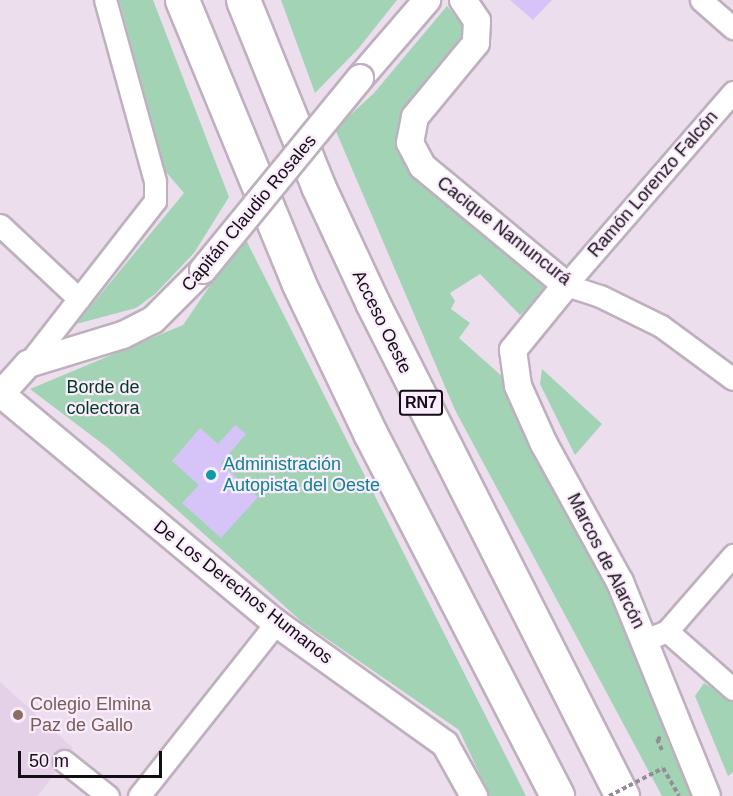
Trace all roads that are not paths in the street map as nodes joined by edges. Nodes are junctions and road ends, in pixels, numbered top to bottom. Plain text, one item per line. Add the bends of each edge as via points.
1 (105, 0) edge
2 (182, 0) edge
3 (243, 0) edge
4 (427, 0) edge
5 (463, 0) edge
6 (701, 0) edge
7 (733, 28) edge
8 (733, 92) edge
9 (0, 225) edge
10 (566, 285) junction
11 (79, 299) junction
12 (28, 364) junction
13 (512, 364) joint
14 (733, 379) edge
15 (0, 395) edge
16 (733, 555) edge
17 (276, 623) junction
18 (656, 636) junction
19 (733, 689) edge
20 (64, 761) dead end
21 (108, 796) edge
22 (139, 796) edge
23 (474, 796) edge
24 (557, 796) edge
25 (622, 796) edge
26 (707, 796) edge

1 - 11 street via 155,181 155,201
2 - 24 highway via 298,282 370,433
3 - 25 highway, Acceso Oeste / RN7 via 318,186 372,302
4 - 12 street, Capitán Claudio Rosales, bridge via 168,308 136,329
5 - 10 street, Cacique Namuncurá via 477,21 476,43 415,117 410,144 422,166
6 - 7 street
8 - 10 street, Ramón Lorenzo Falcón
9 - 11 street
10 - 13 street, Ramón Lorenzo Falcón via 513,350
10 - 14 street, Cacique Namuncurá via 600,296 661,326
11 - 12 street
12 - 15 street
13 - 18 street, Marcos de Alarcón via 529,414 620,582
15 - 17 street, De Los Derechos Humanos
16 - 18 street
17 - 22 street
17 - 23 street, De Los Derechos Humanos via 445,744
18 - 19 street
18 - 26 street, Marcos de Alarcón
20 - 21 street

